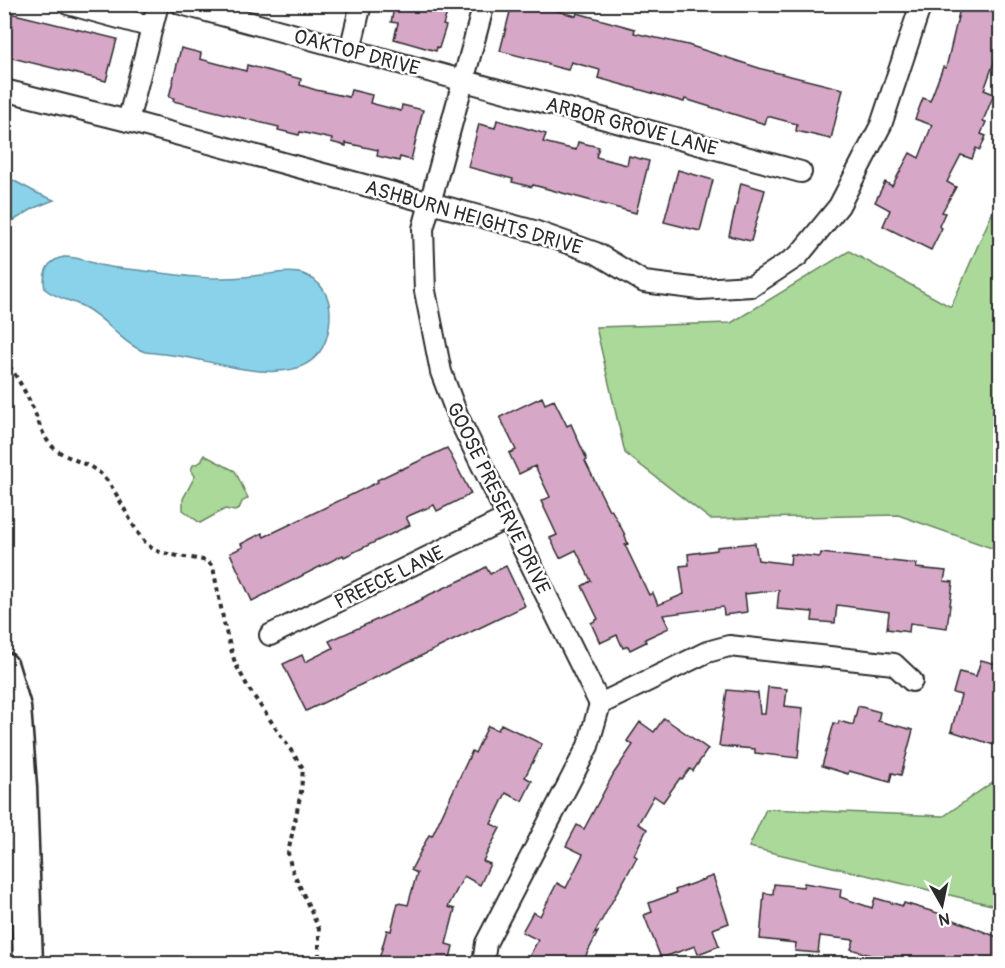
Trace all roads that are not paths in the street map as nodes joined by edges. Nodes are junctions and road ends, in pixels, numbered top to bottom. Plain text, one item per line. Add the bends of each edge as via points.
1 (68, 4) edge
2 (158, 4) edge
3 (181, 4) edge
4 (361, 4) edge
5 (484, 4) edge
6 (921, 4) edge
7 (152, 27) junction
8 (350, 50) junction
9 (463, 80) junction
10 (4, 90) edge
11 (128, 121) junction
12 (801, 172) dead end
13 (430, 202) junction
14 (507, 518) junction
15 (270, 635) dead end
16 (4, 667) edge
17 (912, 681) dead end
18 (600, 704) junction
19 (28, 963) edge
20 (483, 963) edge

1 - 7 street
2 - 7 street
3 - 8 street, OAKTOP DRIVE
4 - 8 street
5 - 9 street, GOOSE PRESERVE DRIVE
6 - 13 street, ASHBURN HEIGHTS DRIVE via 881,125 839,206 798,256 752,286 700,289 644,282 596,253
7 - 11 street
8 - 9 street, OAKTOP DRIVE
9 - 12 street, ARBOR GROVE LANE
9 - 13 street, GOOSE PRESERVE DRIVE
10 - 11 street, ASHBURN HEIGHTS DRIVE
11 - 13 street, ASHBURN HEIGHTS DRIVE
13 - 14 street, GOOSE PRESERVE DRIVE via 423,229 425,291 441,372 458,417
14 - 15 street, PREECE LANE
14 - 18 street, GOOSE PRESERVE DRIVE
16 - 19 highway via 16,707
17 - 18 street via 894,664 729,646 707,652
18 - 20 street via 588,746 486,944

